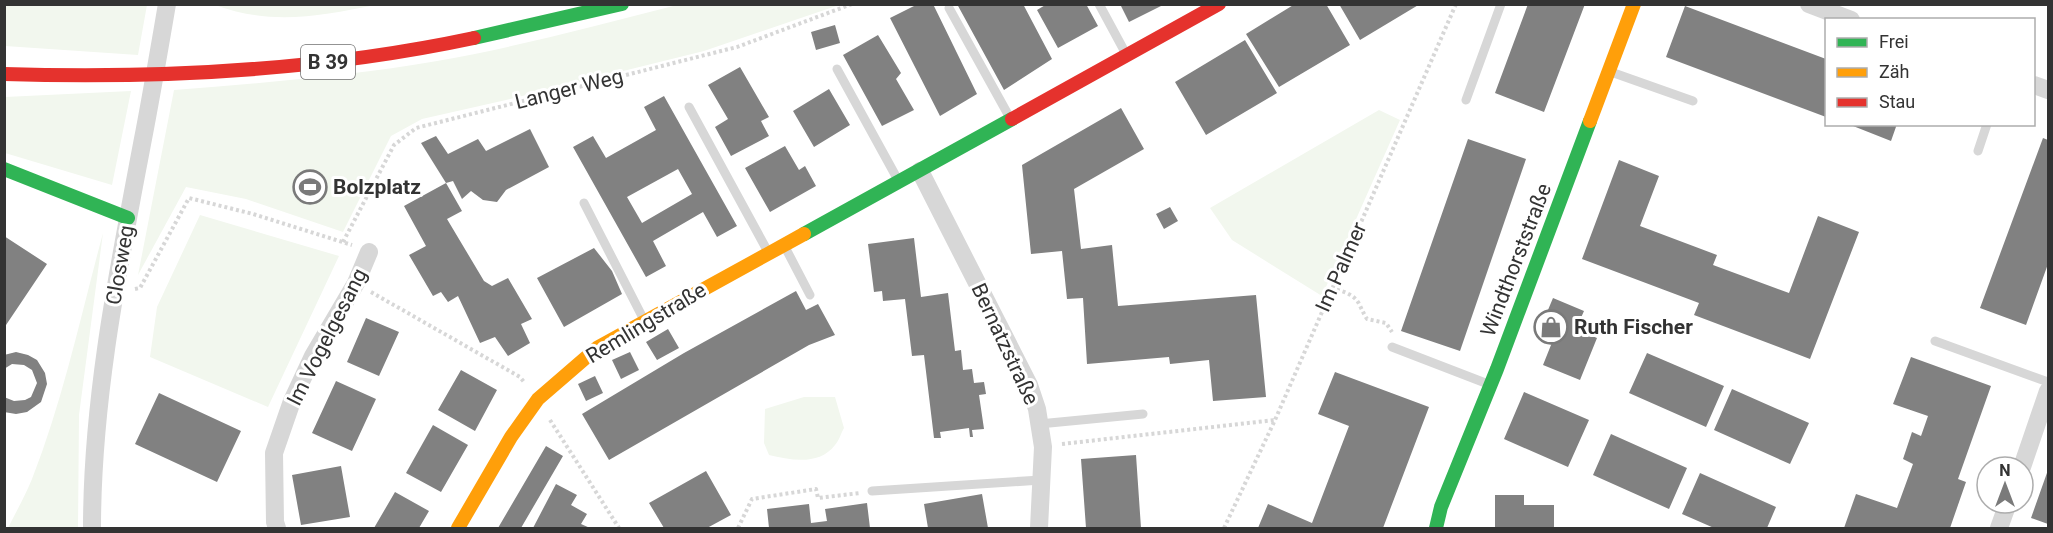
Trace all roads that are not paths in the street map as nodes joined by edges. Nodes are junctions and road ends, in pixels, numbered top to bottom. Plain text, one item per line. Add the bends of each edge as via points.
1 (167, 4) edge
2 (622, 4) edge
3 (1098, 4) edge
4 (1220, 4) edge
5 (1501, 4) edge
6 (1634, 4) edge
7 (1809, 4) edge
8 (949, 8) dead end
9 (1846, 18) edge
10 (1127, 56) junction
11 (837, 69) dead end
12 (1609, 72) junction
13 (4, 74) edge
14 (1466, 100) dead end
15 (1693, 101) dead end
16 (689, 107) dead end
17 (1011, 120) junction
18 (1986, 126) edge
19 (1978, 152) dead end
20 (4, 169) edge
21 (921, 171) junction
22 (899, 182) junction
23 (584, 203) dead end
24 (128, 218) junction
25 (783, 244) junction
26 (369, 252) road end
27 (769, 252) junction
28 (810, 295) dead end
29 (644, 321) junction
30 (1935, 341) dead end
31 (1392, 347) dead end
32 (2049, 382) edge
33 (1490, 384) junction
34 (2049, 391) edge
35 (1143, 414) dead end
36 (1040, 424) junction
37 (2042, 432) edge
38 (2029, 455) edge
39 (1041, 480) junction
40 (872, 491) road end
41 (92, 528) edge
42 (277, 528) edge
43 (458, 528) edge
44 (1039, 528) edge
45 (1436, 528) edge

1 - 24 street, Closweg
2 - 13 street, B 39 via 455,43 308,65 128,75
3 - 10 lane
4 - 10 street, Remlingstraße
5 - 14 lane
6 - 12 street, Windthorststraße
7 - 9 street
8 - 17 lane
10 - 17 street, Remlingstraße
11 - 22 lane
12 - 15 lane
12 - 33 street, Windthorststraße
16 - 27 lane
17 - 21 street, Remlingstraße
18 - 19 lane
20 - 24 street
21 - 22 street, Remlingstraße
21 - 36 street, Bernatzstraße via 1029,385
22 - 25 street, Remlingstraße
23 - 29 lane
24 - 41 street, Closweg via 96,433
25 - 27 street, Remlingstraße
25 - 28 lane
26 - 42 street, Im Vogelgesang via 356,283 313,356 274,453
27 - 29 street, Remlingstraße
29 - 43 street, Remlingstraße via 597,348 538,399
30 - 32 lane
31 - 33 lane
33 - 45 street, Windthorststraße
34 - 37 street
35 - 36 lane
36 - 39 street, Bernatzstraße
37 - 38 street
39 - 40 lane
39 - 44 street, Bernatzstraße

